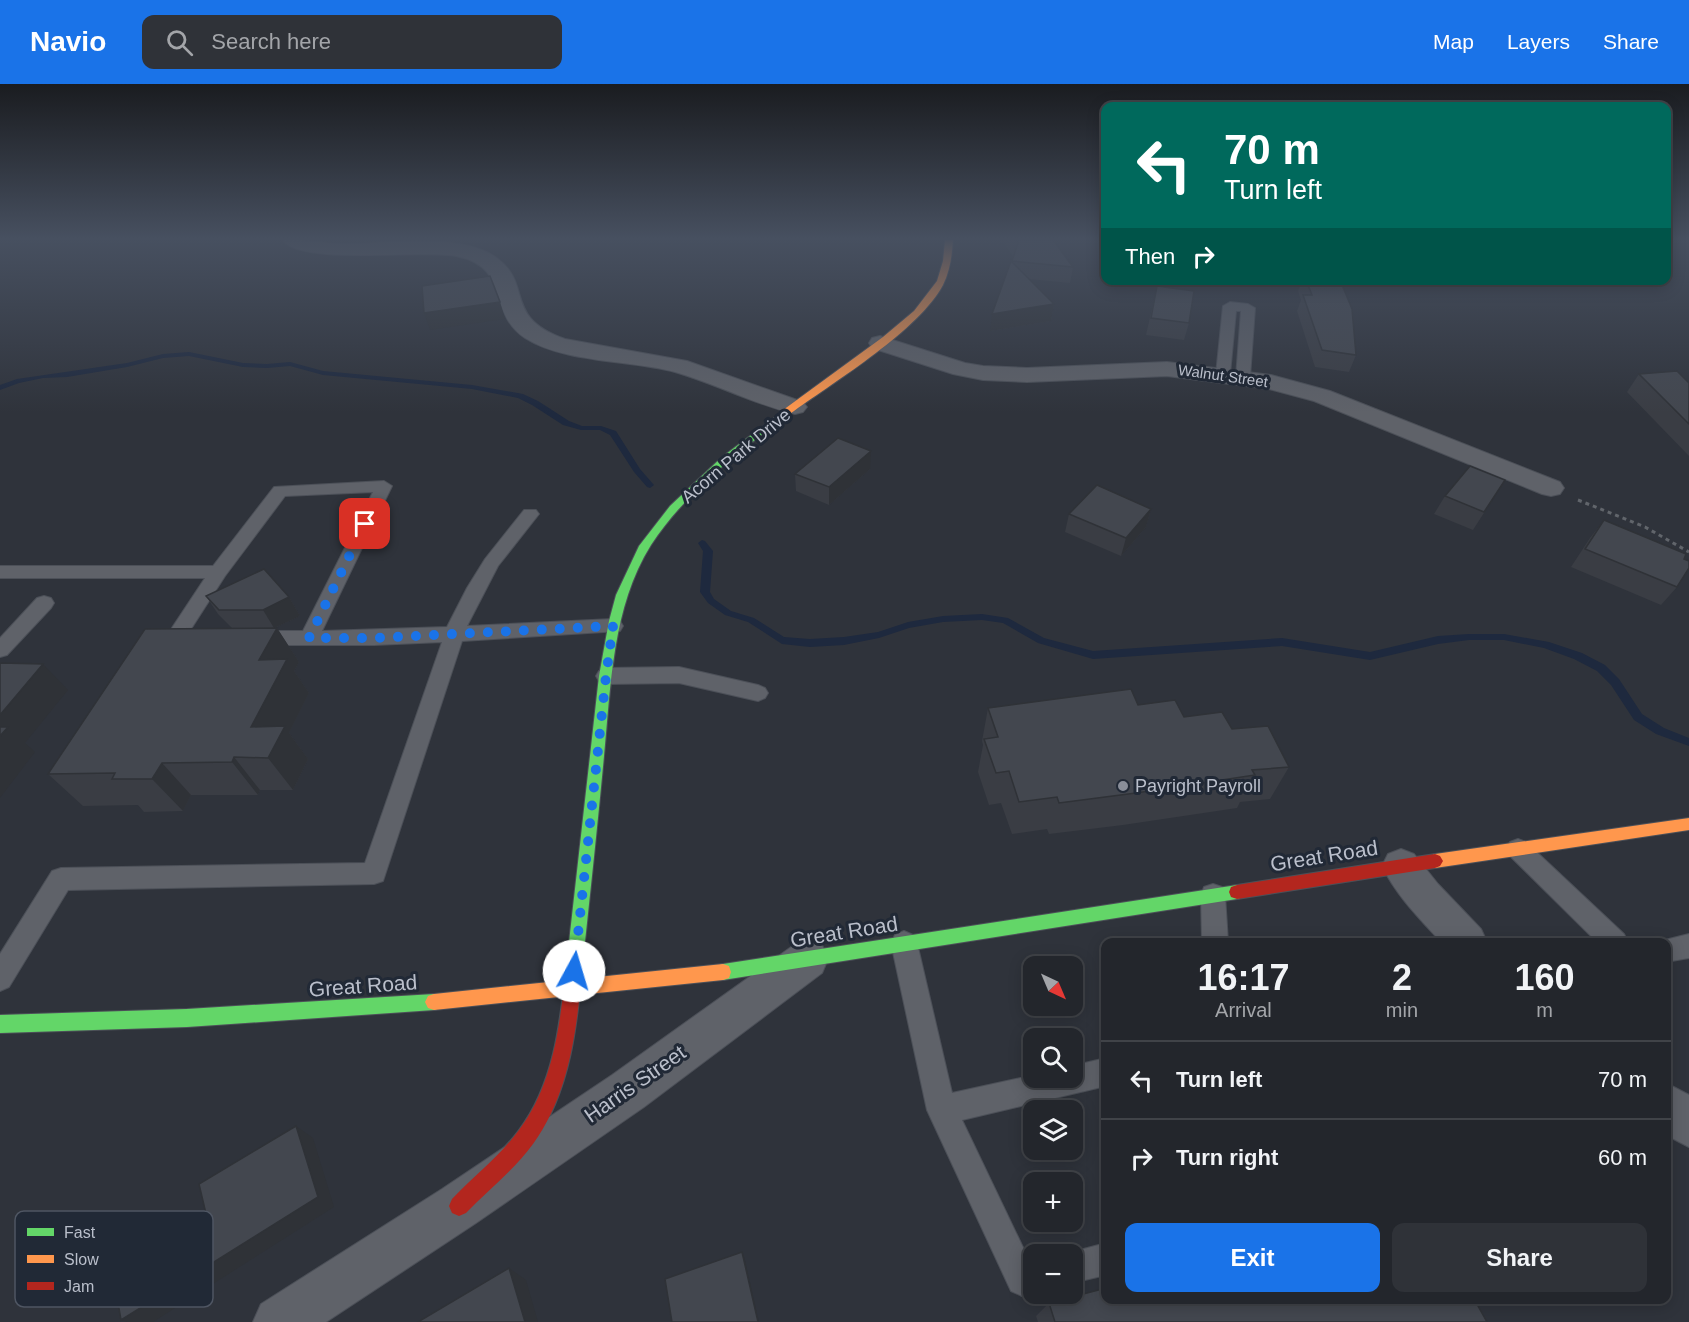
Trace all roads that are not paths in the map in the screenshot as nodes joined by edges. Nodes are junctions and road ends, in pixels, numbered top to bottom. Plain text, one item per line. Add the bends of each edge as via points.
1 (510, 298) edge
2 (929, 298) edge
3 (880, 343) junction
4 (795, 407) junction
5 (1551, 488) road end
6 (530, 514) dead end
7 (0, 572) edge
8 (218, 572) junction
9 (44, 603) dead end
10 (613, 626) junction
11 (454, 634) junction
12 (176, 637) junction
13 (198, 637) edge
14 (231, 637) edge
15 (309, 638) junction
16 (0, 650) edge
17 (157, 665) edge
18 (606, 676) junction
19 (758, 693) dead end
20 (1689, 824) edge
21 (1518, 849) junction
22 (1401, 866) junction
23 (1213, 895) junction
24 (1215, 938) edge
25 (1463, 938) edge
26 (1611, 938) edge
27 (904, 943) junction
28 (1689, 946) edge
29 (1671, 949) edge
30 (808, 958) junction
31 (0, 978) edge
32 (572, 990) junction
33 (0, 1024) edge
34 (1101, 1073) edge
35 (942, 1110) junction
36 (1671, 1110) edge
37 (1689, 1124) edge
38 (459, 1206) junction
39 (1101, 1260) edge
40 (1083, 1265) edge
41 (1023, 1280) edge
42 (279, 1322) edge

1 - 4 street, Acorn Park Drive via 520,322 543,339 679,366
2 - 3 street, Acorn Park Drive
3 - 4 street, Acorn Park Drive
3 - 5 street, Walnut Street via 983,373 1167,369 1233,376 1322,396
4 - 10 street, Acorn Park Drive via 701,481 655,531 625,585
6 - 11 lane via 491,562
7 - 8 lane
8 - 12 lane
8 - 15 lane via 280,491 384,486
9 - 16 lane
10 - 11 lane
10 - 18 street, Acorn Park Drive
11 - 15 lane
11 - 31 lane via 374,873 61,879
12 - 13 lane
12 - 17 lane
14 - 15 lane
18 - 19 lane via 680,675
18 - 32 street, Acorn Park Drive
20 - 21 street, Great Road
21 - 22 street, Great Road
21 - 26 lane
22 - 23 street, Great Road
22 - 25 street
23 - 24 lane
23 - 27 street, Great Road
27 - 30 street, Great Road
27 - 35 lane
28 - 29 lane
30 - 32 street, Great Road
30 - 38 street, Harris Street via 628,1091
32 - 33 street, Great Road via 300,1012
32 - 38 street, Harris Street via 557,1075 546,1104 526,1137
34 - 35 lane
35 - 41 lane
36 - 37 street
38 - 42 street, Harris Street
39 - 40 lane

